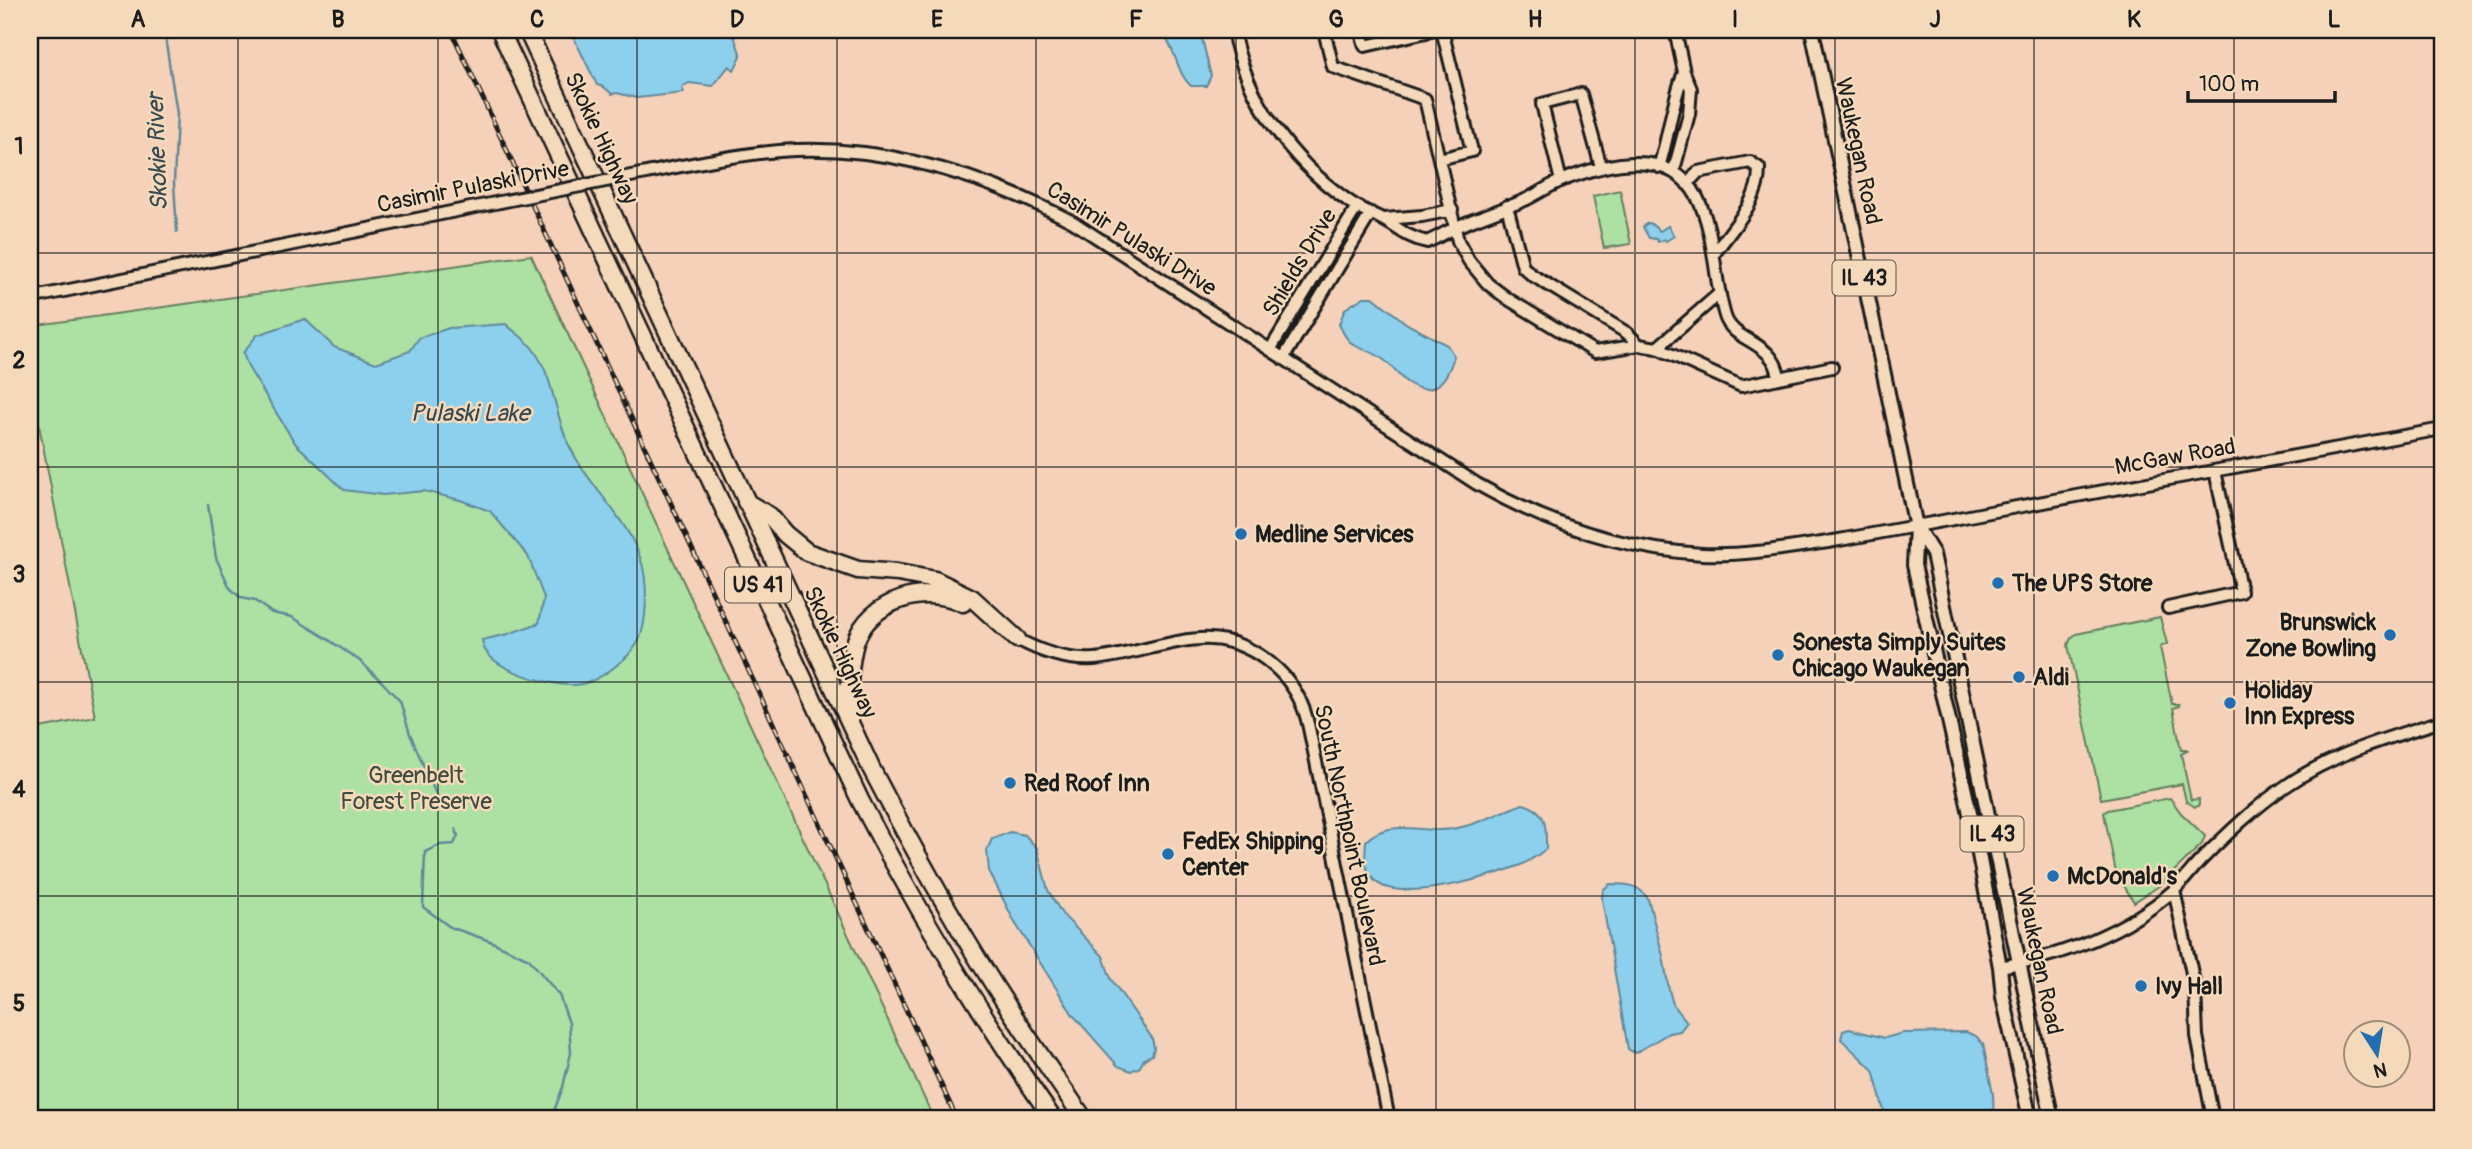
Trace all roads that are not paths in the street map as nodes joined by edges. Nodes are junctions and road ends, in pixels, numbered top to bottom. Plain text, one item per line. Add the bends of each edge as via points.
1 (500, 30) edge
2 (527, 30) edge
3 (1233, 30) edge
4 (1324, 30) edge
5 (1360, 30) edge
6 (1436, 30) edge
7 (1442, 30) edge
8 (1675, 30) edge
9 (1812, 30) edge
10 (1684, 72) junction
11 (1675, 102) junction
12 (1690, 104) junction
13 (1439, 159) junction
14 (1601, 167) junction
15 (1659, 167) junction
16 (1674, 170) junction
17 (1561, 181) junction
18 (1687, 184) junction
19 (1507, 206) junction
20 (1357, 207) junction
21 (1452, 210) junction
22 (1371, 213) junction
23 (1384, 219) junction
24 (1456, 227) junction
25 (1714, 254) junction
26 (1720, 293) junction
27 (30, 298) edge
28 (1639, 345) junction
29 (1657, 348) junction
30 (1270, 350) junction
31 (1283, 359) junction
32 (1832, 368) dead end
33 (1779, 377) junction
34 (2442, 429) edge
35 (2215, 471) junction
36 (746, 502) junction
37 (1916, 527) junction
38 (2168, 608) dead end
39 (1017, 639) junction
40 (848, 720) junction
41 (2442, 721) edge
42 (2174, 890) junction
43 (2019, 964) junction
44 (2000, 967) junction
45 (1053, 1119) edge
46 (1084, 1119) edge
47 (1390, 1119) edge
48 (2030, 1119) edge
49 (2052, 1119) edge
50 (2213, 1119) edge

1 - 45 highway, Skokie Highway / US 41 via 860,800 957,973
2 - 36 highway, Skokie Highway / US 41
3 - 20 street, Shields Drive via 1248,81 1281,137
4 - 13 street via 1333,67 1424,99
5 - 6 street via 1365,46
7 - 13 street via 1472,151
8 - 10 street
9 - 37 main road, Waukegan Road / IL 43
10 - 11 street
10 - 12 street via 1691,89
11 - 12 street
11 - 15 street
12 - 16 street
13 - 21 street
14 - 15 street via 1640,162
14 - 17 street
14 - 17 street via 1581,94 1542,104
15 - 16 street
16 - 18 street
17 - 19 street
18 - 25 street via 1705,217
18 - 25 street via 1698,172 1750,162 1759,168 1755,196
19 - 24 street
19 - 28 street via 1524,267
20 - 22 street
20 - 30 street, Shields Drive
21 - 23 street
21 - 24 street
22 - 23 street
22 - 31 street, Shields Drive
23 - 24 street via 1410,237 1427,242
24 - 28 street via 1469,261 1508,299 1595,352
25 - 26 street
26 - 29 street
26 - 33 street via 1725,320 1774,358
27 - 30 street, Casimir Pulaski Drive, bridge via 734,156 822,151 891,157 1007,189 1073,222
28 - 29 street
29 - 33 street via 1741,386
30 - 31 street, Casimir Pulaski Drive
31 - 37 street, Casimir Pulaski Drive via 1495,495 1605,539 1703,554 1756,552
32 - 33 street
34 - 35 street, McGaw Road
35 - 37 street, McGaw Road
35 - 38 street via 2241,592
36 - 39 highway via 770,516 807,552 858,570 935,580 972,597
36 - 40 highway, Skokie Highway / US 41
37 - 43 main road, Waukegan Road / IL 43 via 1933,554
37 - 44 main road, Waukegan Road / IL 43 via 1914,565
39 - 40 highway via 960,601 942,596 918,595 882,607 856,641
39 - 47 street, South Northpoint Boulevard via 1040,652 1094,659 1210,639 1230,642 1258,653 1290,684 1303,706 1313,747
40 - 46 highway, Skokie Highway / US 41 via 956,922
41 - 42 street via 2315,767 2256,807
42 - 43 street via 2095,939
42 - 50 street via 2195,987 2197,1036
43 - 44 street
43 - 49 main road, Waukegan Road / IL 43
44 - 48 main road, Waukegan Road / IL 43

